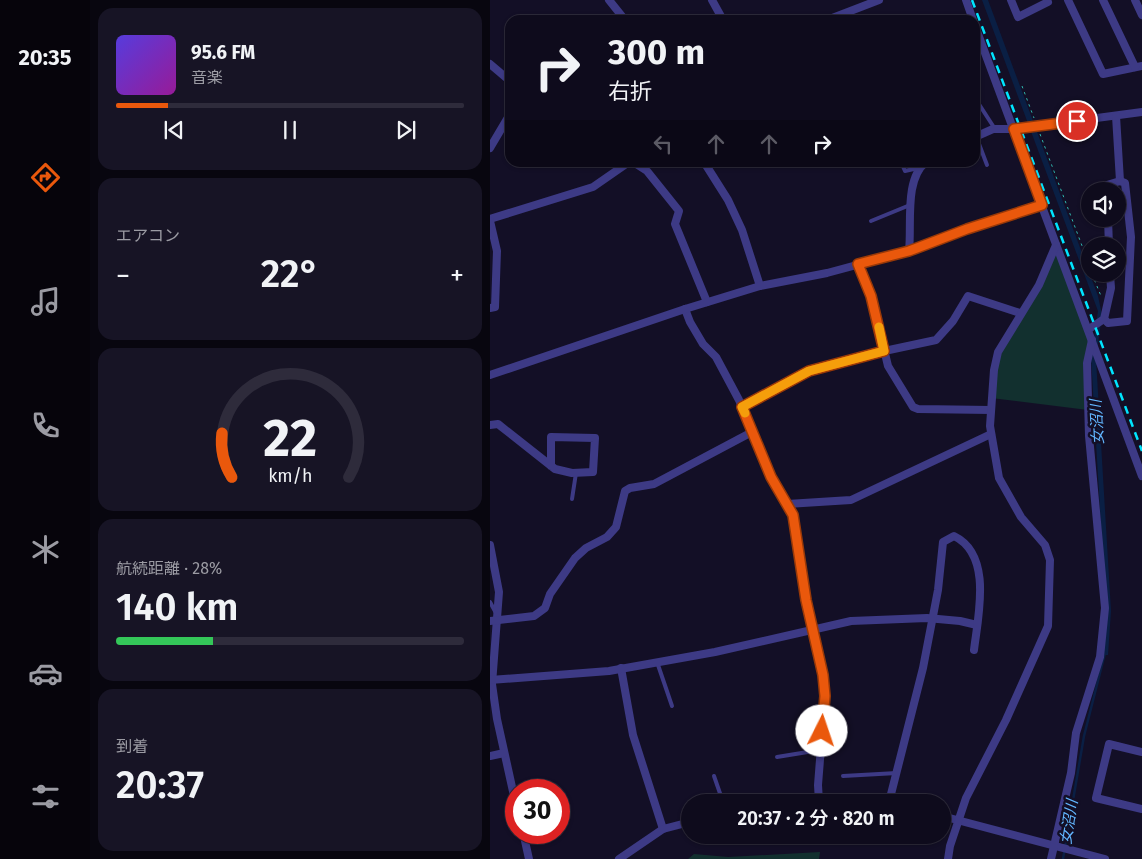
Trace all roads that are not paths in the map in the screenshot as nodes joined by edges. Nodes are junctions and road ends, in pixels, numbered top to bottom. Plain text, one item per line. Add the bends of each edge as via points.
1 (609, 0) edge
2 (712, 0) edge
3 (879, 0) edge
4 (966, 0) edge
5 (1011, 0) edge
6 (1047, 0) edge
7 (1068, 0) edge
8 (1103, 0) edge
9 (1135, 0) edge
10 (620, 15) edge
11 (720, 15) edge
12 (840, 15) edge
13 (971, 15) edge
14 (1142, 15) edge
15 (980, 39) edge
16 (490, 64) edge
17 (1138, 66) edge
18 (505, 77) edge
19 (980, 105) edge
20 (1142, 112) edge
21 (1116, 116) junction
22 (505, 122) edge
23 (996, 129) junction
24 (1014, 129) junction
25 (980, 135) edge
26 (980, 147) edge
27 (490, 148) edge
28 (987, 165) dead end
29 (623, 167) edge
30 (640, 167) edge
31 (707, 167) edge
32 (903, 167) edge
33 (918, 168) joint
34 (1120, 181) junction
35 (1117, 182) edge
36 (912, 205) junction
37 (1042, 205) junction
38 (490, 220) edge
39 (870, 221) dead end
40 (1056, 245) junction
41 (909, 251) junction
42 (858, 264) junction
43 (1111, 282) edge
44 (760, 286) junction
45 (707, 302) junction
46 (490, 308) edge
47 (685, 308) junction
48 (1020, 313) junction
49 (1104, 319) junction
50 (1088, 330) junction
51 (1092, 340) junction
52 (884, 351) junction
53 (490, 376) edge
54 (742, 407) junction
55 (991, 410) junction
56 (490, 425) edge
57 (752, 432) junction
58 (991, 434) junction
59 (552, 466) junction
60 (576, 473) junction
61 (1142, 476) edge
62 (572, 499) dead end
63 (787, 504) junction
64 (490, 545) edge
65 (490, 602) edge
66 (495, 619) edge
67 (931, 619) junction
68 (977, 625) junction
69 (812, 630) junction
70 (974, 650) dead end
71 (657, 662) junction
72 (621, 668) junction
73 (491, 680) edge
74 (672, 706) dead end
75 (820, 750) junction
76 (1142, 752) edge
77 (504, 753) junction
78 (490, 756) edge
79 (777, 757) dead end
80 (897, 774) junction
81 (714, 776) dead end
82 (843, 776) dead end
83 (510, 779) edge
84 (720, 794) edge
85 (819, 794) edge
86 (891, 794) edge
87 (1142, 809) edge
88 (951, 818) edge
89 (959, 820) junction
90 (681, 824) edge
91 (663, 829) junction
92 (526, 844) edge
93 (1057, 847) junction
94 (529, 859) edge
95 (619, 859) edge
96 (948, 859) edge
97 (1052, 859) edge
98 (1105, 859) edge

1 - 10 street
2 - 11 street
3 - 12 street
4 - 13 street
5 - 6 street via 1018,17
7 - 17 street via 1103,74
8 - 17 street
9 - 14 street
15 - 24 street
16 - 18 street
19 - 23 lane
20 - 21 street
21 - 24 street
21 - 34 street
22 - 27 street
23 - 24 street
23 - 25 street
24 - 37 street
26 - 28 lane
29 - 38 street via 593,187
30 - 45 street via 647,171 679,211 675,224
31 - 44 street via 742,230
32 - 33 lane via 905,171
33 - 36 street
34 - 35 street
34 - 49 street via 1126,183 1131,237 1127,321 1108,323
36 - 39 lane
36 - 41 street
37 - 40 street
37 - 41 street
38 - 46 street via 497,252 495,307
40 - 48 street via 1039,285
40 - 50 street
41 - 42 street
42 - 44 street
42 - 52 street via 871,296
43 - 49 street
44 - 45 street
45 - 47 street
47 - 53 street
47 - 54 street via 690,322 703,344 716,357
48 - 52 street via 968,296 953,321 936,340
48 - 55 street via 998,352
49 - 50 street
50 - 51 street
51 - 61 street
51 - 93 street via 1087,363 1089,436 1105,608 1100,657 1076,733
52 - 54 street via 809,371
52 - 55 street via 888,366 913,407
54 - 57 street
55 - 58 street
56 - 59 street via 498,424
57 - 63 street via 771,477
57 - 66 street via 654,484 625,491 616,527 607,537 575,558 550,594 545,608 534,616
58 - 63 street via 851,500
58 - 89 street via 999,478 1021,517 1045,545 1050,560 1048,626 966,798
59 - 60 street
59 - 60 street via 551,437 595,438 593,472
60 - 62 lane
63 - 69 street via 798,534
64 - 66 street via 499,592
65 - 66 lane
66 - 73 street
67 - 68 street
67 - 68 street via 943,542 954,536 975,559 978,567 981,580
67 - 69 street via 850,621
67 - 80 street via 923,668
68 - 70 street
69 - 71 street
69 - 75 street via 825,696
71 - 72 street
71 - 74 lane
72 - 73 street
72 - 91 street via 633,736
73 - 77 street
75 - 79 lane
75 - 85 street
76 - 87 street via 1109,744 1096,798
77 - 78 street
77 - 83 street
80 - 82 lane
80 - 86 street
81 - 84 lane
88 - 89 street
89 - 93 street
89 - 96 street
90 - 91 street
91 - 95 street
92 - 94 street
93 - 97 street
93 - 98 street

